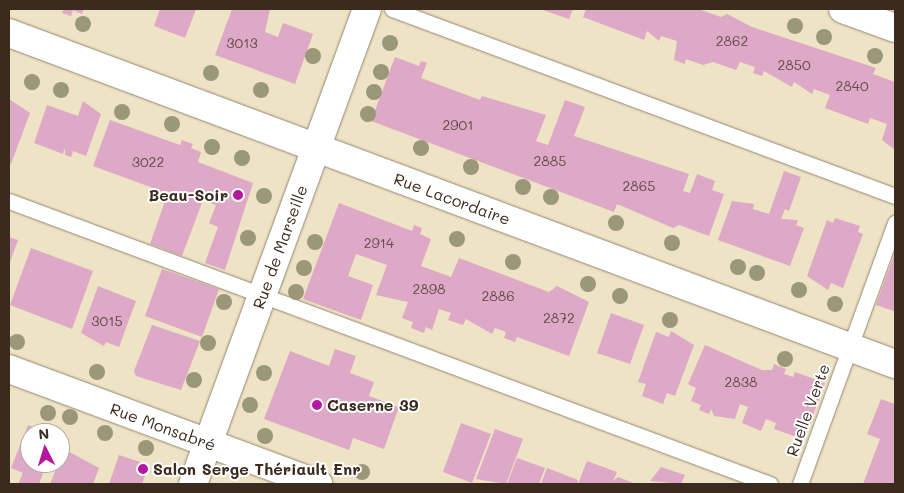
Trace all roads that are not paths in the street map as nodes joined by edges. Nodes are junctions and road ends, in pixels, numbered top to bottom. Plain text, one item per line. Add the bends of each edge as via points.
1 (368, 9) edge
2 (392, 9) edge
3 (843, 9) edge
4 (895, 28) edge
5 (9, 33) edge
6 (316, 149) junction
7 (895, 196) edge
8 (9, 201) edge
9 (895, 223) edge
10 (262, 296) junction
11 (849, 347) junction
12 (895, 364) edge
13 (9, 369) edge
14 (208, 444) junction
15 (193, 484) edge
16 (318, 484) edge
17 (770, 484) edge
18 (800, 484) edge

1 - 6 street, Rue de Marseille
2 - 7 lane
3 - 4 street
5 - 6 street, Rue Lacordaire
6 - 10 street, Rue de Marseille
6 - 11 street, Rue Lacordaire
8 - 10 lane
9 - 11 lane, Ruelle Verte
10 - 14 street, Rue de Marseille
10 - 17 lane
11 - 12 street, Rue Lacordaire
11 - 18 lane, Ruelle Verte
13 - 14 street, Rue Monsabré
14 - 15 street, Rue de Marseille
14 - 16 street, Rue Monsabré

